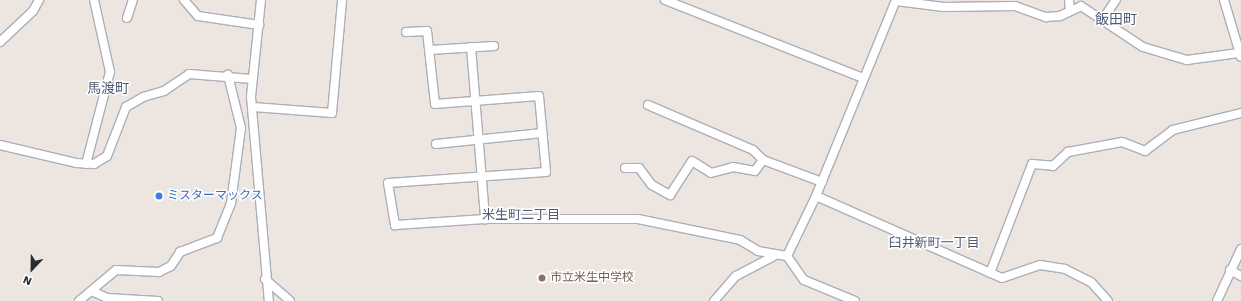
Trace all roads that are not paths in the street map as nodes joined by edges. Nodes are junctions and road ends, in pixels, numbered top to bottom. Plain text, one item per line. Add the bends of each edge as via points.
1 (38, 0) edge
2 (94, 0) edge
3 (133, 0) edge
4 (184, 0) edge
5 (261, 0) edge
6 (342, 0) edge
7 (665, 0) edge
8 (896, 0) edge
9 (1069, 0) edge
10 (1116, 0) edge
11 (1224, 0) edge
12 (1015, 3) edge
13 (1070, 12) junction
14 (127, 18) dead end
15 (1103, 19) junction
16 (259, 25) junction
17 (406, 32) dead end
18 (0, 42) edge
19 (494, 46) dead end
20 (471, 47) junction
21 (430, 50) junction
22 (1240, 55) edge
23 (228, 75) junction
24 (863, 78) junction
25 (252, 79) junction
26 (476, 101) junction
27 (648, 105) dead end
28 (253, 106) junction
29 (1241, 113) edge
30 (542, 133) junction
31 (479, 140) junction
32 (436, 144) dead end
33 (0, 145) edge
34 (763, 160) junction
35 (86, 164) junction
36 (625, 168) dead end
37 (482, 179) junction
38 (822, 182) junction
39 (816, 196) junction
40 (485, 219) junction
41 (1241, 249) edge
42 (774, 256) junction
43 (787, 256) junction
44 (1230, 270) junction
45 (990, 273) junction
46 (1241, 276) edge
47 (265, 279) junction
48 (94, 292) junction
49 (79, 301) edge
50 (158, 301) edge
51 (269, 301) edge
52 (290, 301) edge
53 (714, 301) edge
54 (856, 301) edge
55 (1108, 301) edge
56 (1216, 301) edge

1 - 18 street
2 - 35 street via 110,72
3 - 14 street
4 - 16 street via 198,16
5 - 16 street
6 - 28 street via 332,113
7 - 24 street
8 - 12 street via 944,7
8 - 24 street
9 - 13 street
10 - 15 street
11 - 22 street
12 - 13 street via 1046,17
13 - 15 street via 1081,6
15 - 22 street via 1143,47 1187,60
16 - 25 street
17 - 21 street via 427,31
19 - 20 street
20 - 21 street
20 - 26 street
21 - 26 street via 435,104
23 - 25 street
23 - 35 street via 189,74 164,91 143,96 126,107 107,156
23 - 48 street via 241,128 231,203 217,238 180,252 171,266 158,272 116,270
24 - 38 street
25 - 28 street
26 - 30 street via 539,96
26 - 31 street
27 - 34 street via 753,150
28 - 47 street
29 - 45 street via 1173,130 1145,151 1122,142 1068,152 1053,166 1032,164
30 - 31 street
30 - 37 street via 546,172
31 - 32 street
31 - 37 street
33 - 35 street
34 - 36 street via 755,171 733,167 711,173 692,160 670,195 652,185 639,168
34 - 38 street
37 - 40 street
37 - 40 street via 388,183 395,225
38 - 39 street
39 - 43 street
39 - 45 street
40 - 42 street via 660,221 740,240
41 - 44 street
42 - 43 street
42 - 53 street via 736,276
43 - 54 street via 804,280
44 - 46 street
44 - 56 street
45 - 55 street via 1002,278 1016,276 1040,265 1065,269 1091,282
47 - 51 street
47 - 52 street
48 - 49 street
48 - 50 street via 107,298

